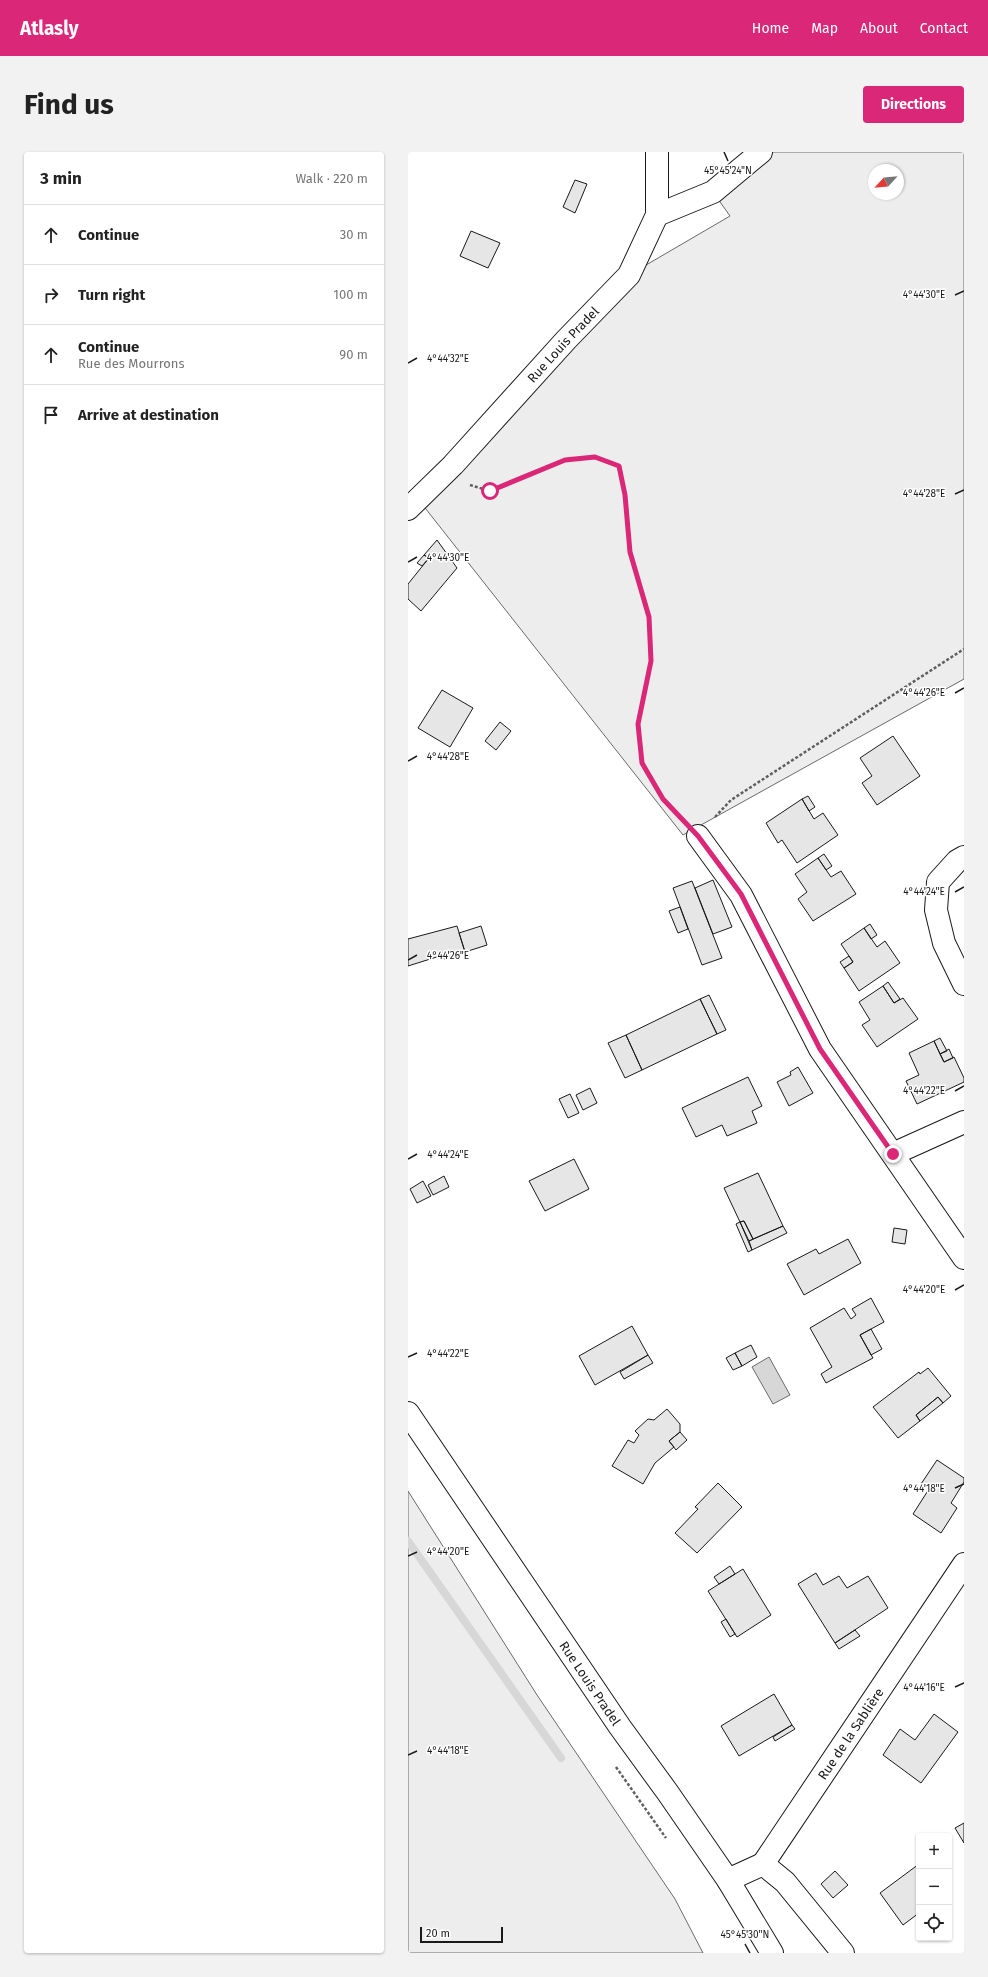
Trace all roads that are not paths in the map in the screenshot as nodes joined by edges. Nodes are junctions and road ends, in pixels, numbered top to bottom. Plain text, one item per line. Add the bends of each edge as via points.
1 (657, 152) edge
2 (761, 152) edge
3 (657, 215) junction
4 (408, 509) edge
5 (698, 836) road end
6 (964, 857) edge
7 (964, 984) edge
8 (964, 1122) edge
9 (893, 1154) junction
10 (964, 1258) edge
11 (408, 1414) edge
12 (964, 1564) edge
13 (763, 1864) junction
14 (728, 1880) junction
15 (772, 1953) edge
16 (843, 1953) edge

1 - 3 street, Rue Louis Pradel
2 - 3 street via 713,192
3 - 4 street, Rue Louis Pradel via 630,275 566,340 453,465
5 - 9 street via 741,894 820,1049
6 - 7 street via 938,882 936,910 944,943
8 - 9 street
9 - 10 street
11 - 14 street, Rue Louis Pradel via 620,1727
12 - 13 street, Rue de la Sablière
13 - 14 street
13 - 16 street via 784,1882
14 - 15 street, Rue Louis Pradel

